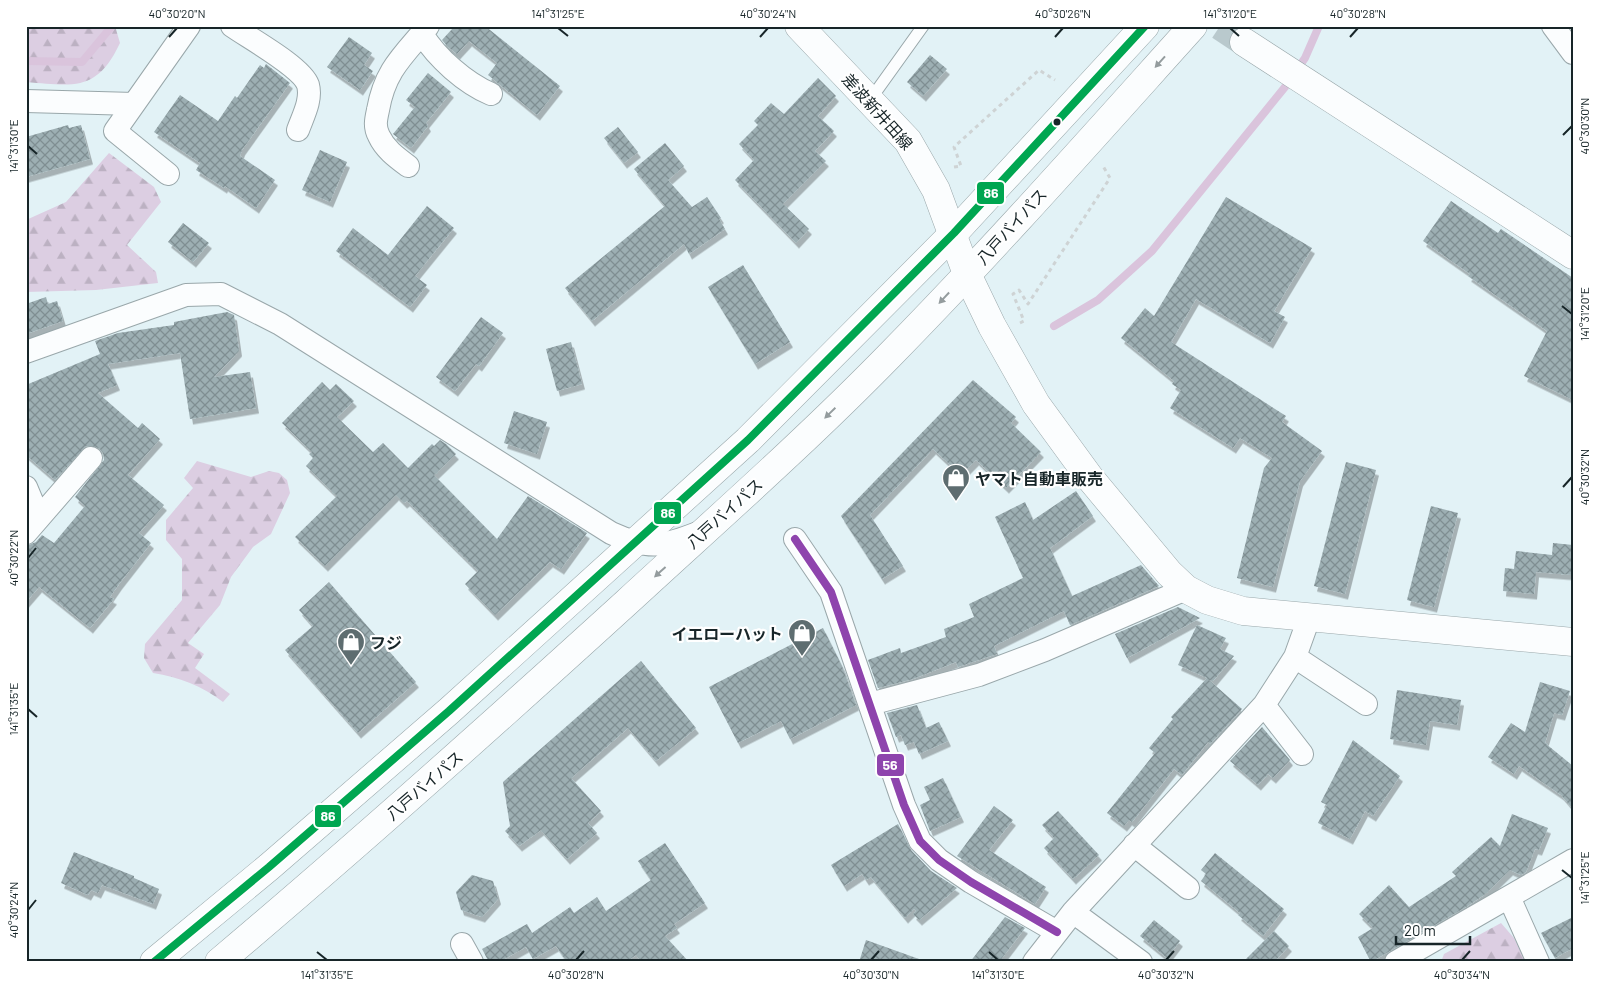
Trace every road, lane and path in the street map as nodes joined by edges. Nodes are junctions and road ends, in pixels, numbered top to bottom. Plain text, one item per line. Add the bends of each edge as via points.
1 (189, 26) edge
2 (232, 26) edge
3 (799, 26) edge
4 (923, 26) edge
5 (1145, 26) edge
6 (1193, 26) edge
7 (1552, 26) edge
8 (425, 30) edge
9 (1244, 42) tunnel mouth
10 (1573, 53) edge
11 (1055, 80) dead end
12 (492, 94) dead end
13 (870, 100) junction
14 (26, 101) edge
15 (134, 104) junction
16 (298, 130) dead end
17 (408, 166) dead end
18 (961, 166) dead end
19 (1103, 166) dead end
20 (168, 174) dead end
21 (954, 234) junction
22 (1573, 255) edge
23 (967, 274) junction
24 (1014, 327) dead end
25 (26, 352) edge
26 (91, 458) dead end
27 (26, 487) edge
28 (33, 525) edge
29 (706, 529) junction
30 (795, 539) dead end
31 (634, 544) junction
32 (1186, 589) junction
33 (1309, 618) junction
34 (1573, 642) edge
35 (1295, 657) junction
36 (870, 704) junction
37 (1366, 704) dead end
38 (1264, 705) junction
39 (1302, 754) dead end
40 (1134, 845) junction
41 (1573, 860) edge
42 (1188, 888) dead end
43 (1509, 897) junction
44 (1073, 912) junction
45 (1057, 932) junction
46 (1398, 961) edge
47 (154, 962) edge
48 (220, 962) edge
49 (1034, 962) edge
50 (1141, 962) edge
51 (1538, 962) edge

1 - 15 street
2 - 16 street via 294,67 308,85 308,105
3 - 13 main road, 差波新井田線
4 - 13 lane
5 - 21 main road
6 -> 23 main road, 八戸バイパス
7 - 10 street
8 - 12 street via 431,48 476,88
8 - 17 street via 391,69 382,89 375,124 388,151
9 - 22 main road
11 - 18 path via 1039,70 993,111 954,147
13 - 21 main road, 差波新井田線 via 908,141 936,190
14 - 15 street
15 - 20 street via 115,131
19 - 24 path via 1110,178 1028,304 1019,290 1013,294 1024,320
21 - 23 main road, 差波新井田線
21 - 31 main road via 748,440
23 -> 29 main road, 八戸バイパス via 887,358
23 - 32 main road, 差波新井田線 via 1036,404 1090,478
25 - 31 street via 186,295 221,294 280,324 611,533
26 - 28 street
27 - 28 street
29 - 31 street via 660,545
29 -> 48 main road, 八戸バイパス via 504,714
30 - 36 street via 831,592
31 - 47 main road via 449,711
32 - 33 main road, 差波新井田線 via 1207,600 1243,611
32 - 36 street via 1046,650 979,675
33 - 34 main road, 差波新井田線
33 - 35 street
35 - 37 street
35 - 38 street
36 - 45 street via 904,805 920,841 939,860 971,882
38 - 39 street
38 - 40 street
40 - 42 street
40 - 44 street
41 - 43 street
43 - 46 street
43 - 51 street
44 - 45 street
44 - 50 street
45 - 49 street

